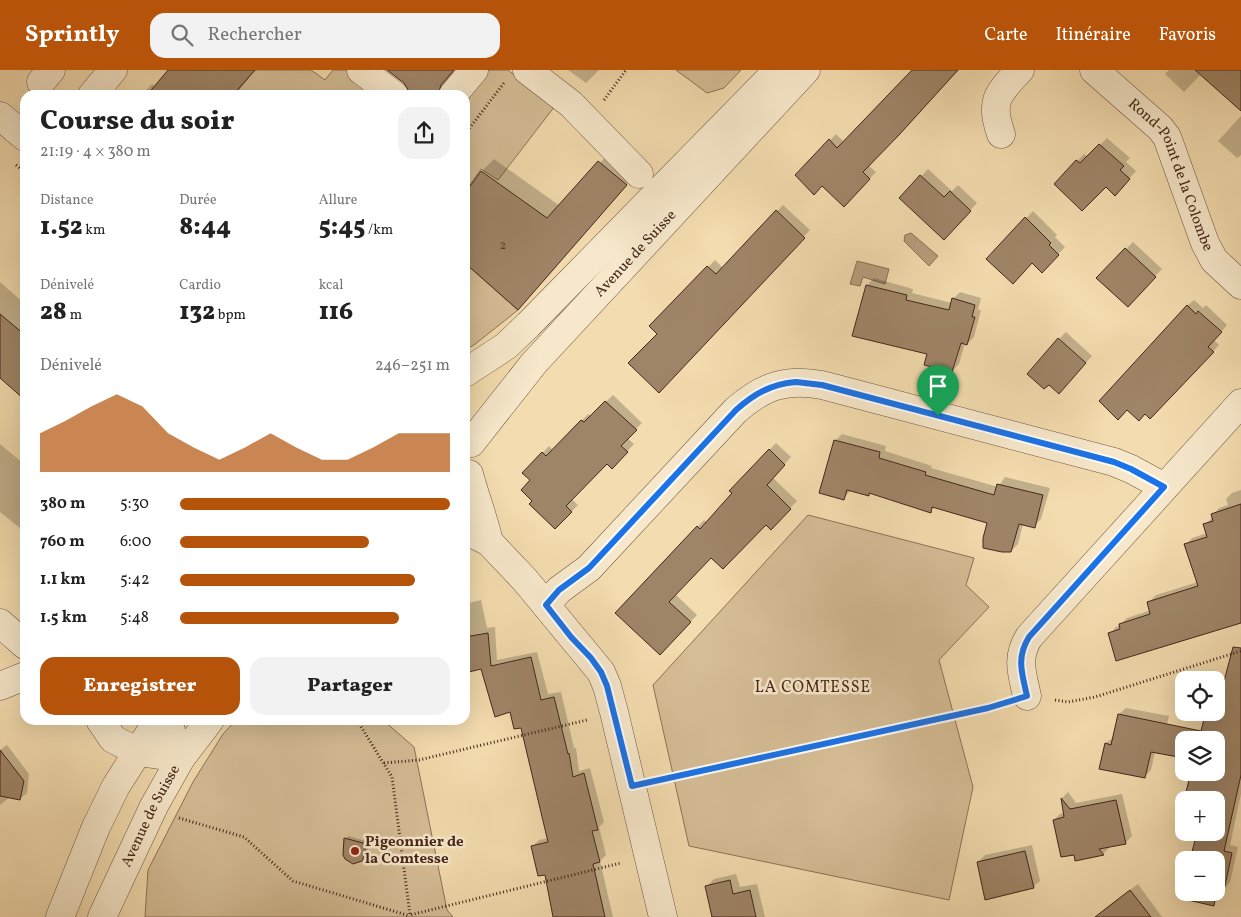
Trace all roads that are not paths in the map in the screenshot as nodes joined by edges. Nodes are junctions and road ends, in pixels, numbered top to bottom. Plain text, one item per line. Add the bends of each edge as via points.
1 (113, 70) edge
2 (361, 70) edge
3 (474, 70) edge
4 (778, 70) edge
5 (806, 70) edge
6 (1020, 70) edge
7 (1094, 70) edge
8 (518, 74) edge
9 (96, 90) edge
10 (387, 90) edge
11 (457, 90) edge
12 (0, 116) edge
13 (20, 133) edge
14 (1001, 134) dead end
15 (639, 174) dead end
16 (1241, 285) edge
17 (470, 370) edge
18 (1241, 403) edge
19 (470, 431) edge
20 (470, 446) edge
21 (470, 466) edge
22 (470, 486) edge
23 (1164, 487) junction
24 (470, 532) edge
25 (490, 542) junction
26 (546, 605) junction
27 (0, 623) edge
28 (20, 641) edge
29 (20, 678) edge
30 (0, 686) edge
31 (1027, 696) road end
32 (103, 725) edge
33 (155, 725) edge
34 (169, 725) edge
35 (206, 725) edge
36 (138, 752) junction
37 (181, 758) junction
38 (116, 887) junction
39 (60, 917) edge
40 (102, 917) edge
41 (117, 917) edge
42 (663, 917) edge

1 - 9 street
2 - 10 street
3 - 11 street
4 - 17 street, Avenue de Suisse via 528,325 506,346
5 - 19 street, Avenue de Suisse
6 - 14 street via 1000,91 996,102 995,112
7 - 16 street, Rond-Point de la Colombe via 1167,137 1205,243 1214,260
8 - 15 street via 571,104
12 - 13 street
18 - 23 street
20 - 21 street
22 - 25 street
23 - 26 street via 1114,462 822,385 785,383 750,397 736,410 589,568 559,590
23 - 31 street via 1029,637 1020,659
24 - 25 street
25 - 26 street
26 - 42 street via 601,672 607,686
27 - 28 street
29 - 30 street
32 - 36 street via 113,739
33 - 36 street
34 - 37 street
35 - 37 street, Avenue de Suisse
36 - 37 street
36 - 39 street via 116,786 96,827
37 - 38 street, Avenue de Suisse via 144,824
38 - 40 street, Avenue de Suisse
38 - 41 street

